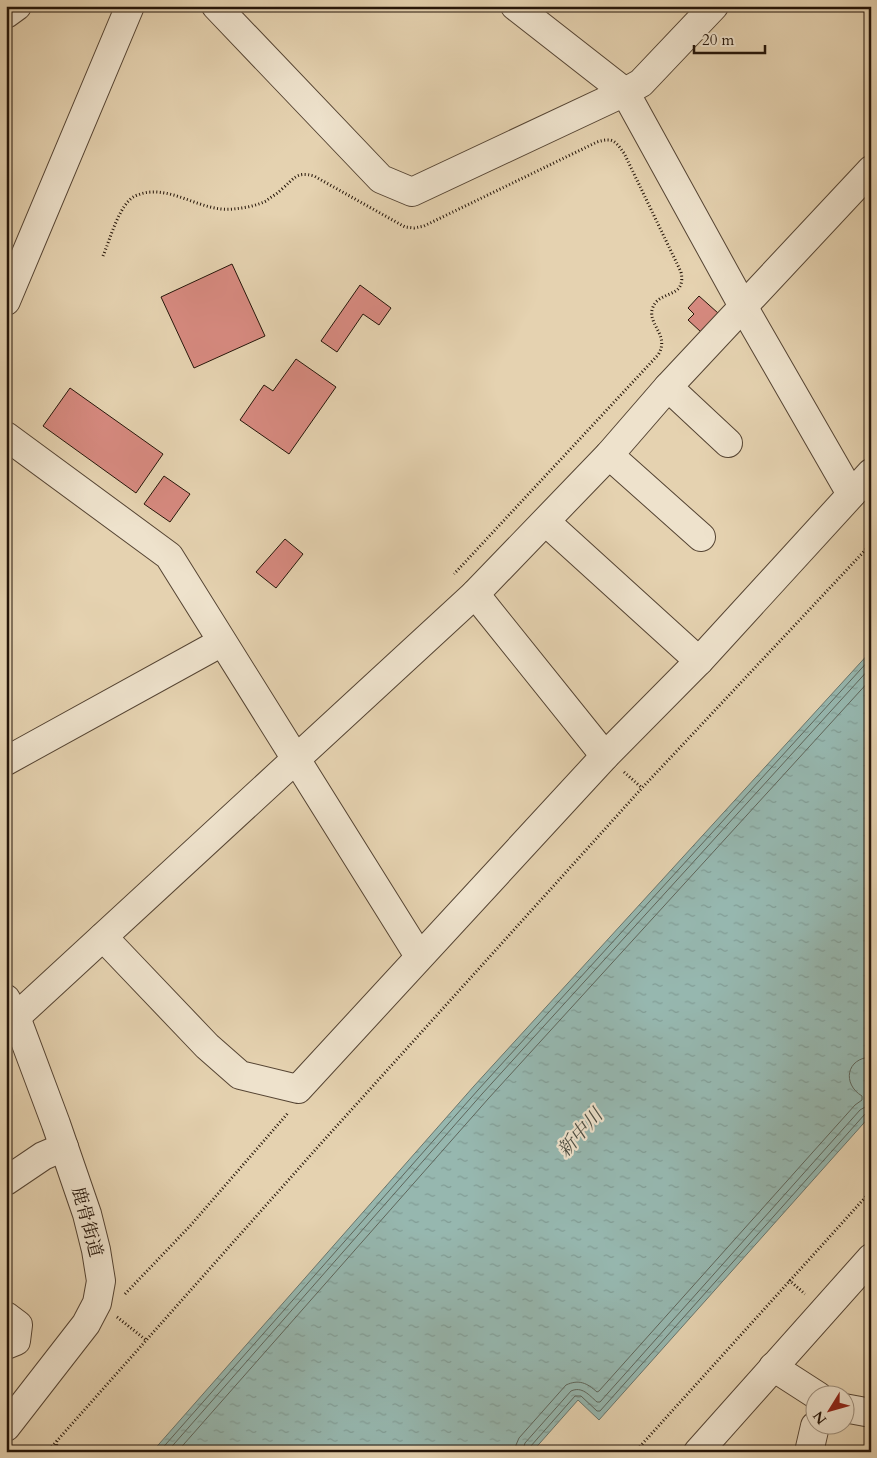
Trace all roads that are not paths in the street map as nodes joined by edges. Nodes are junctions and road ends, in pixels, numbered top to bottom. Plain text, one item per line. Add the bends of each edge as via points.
1 (17, 6) edge
2 (130, 6) edge
3 (216, 6) edge
4 (515, 6) edge
5 (714, 6) edge
6 (6, 14) edge
7 (626, 92) junction
8 (865, 186) edge
9 (6, 301) edge
10 (744, 308) junction
11 (668, 387) junction
12 (6, 436) edge
13 (728, 443) dead end
14 (609, 455) junction
15 (871, 473) edge
16 (851, 494) junction
17 (546, 522) junction
18 (701, 537) dead end
19 (475, 594) junction
20 (222, 642) junction
21 (699, 661) junction
22 (296, 760) junction
23 (6, 761) edge
24 (613, 762) junction
25 (103, 938) junction
26 (419, 956) junction
27 (10, 1010) edge
28 (64, 1147) junction
29 (6, 1182) edge
30 (871, 1258) edge
31 (6, 1316) edge
32 (6, 1345) edge
33 (773, 1367) junction
34 (804, 1387) edge
35 (854, 1411) edge
36 (871, 1414) edge
37 (6, 1428) edge
38 (813, 1436) edge
39 (698, 1452) edge
40 (809, 1452) edge

1 - 6 street
2 - 9 street
3 - 7 street via 380,179 412,192
4 - 7 street
5 - 7 street via 640,83
7 - 10 street
8 - 10 street
10 - 11 street
10 - 16 street
11 - 13 street
11 - 14 street
12 - 20 street via 169,556
14 - 17 street
14 - 18 street
15 - 16 street
16 - 21 street
17 - 19 street
17 - 21 street
19 - 22 street
19 - 24 street
20 - 22 street
20 - 23 street
21 - 24 street
22 - 25 street
22 - 26 street
24 - 26 street
25 - 26 street via 240,1076 298,1089
25 - 27 street
27 - 28 street, 鹿骨街道
28 - 29 street via 43,1156
28 - 37 street, 鹿骨街道 via 96,1250 106,1309 86,1324
30 - 33 street
31 - 32 street via 18,1325 16,1341
33 - 34 street
33 - 39 street
35 - 36 street
38 - 40 street

